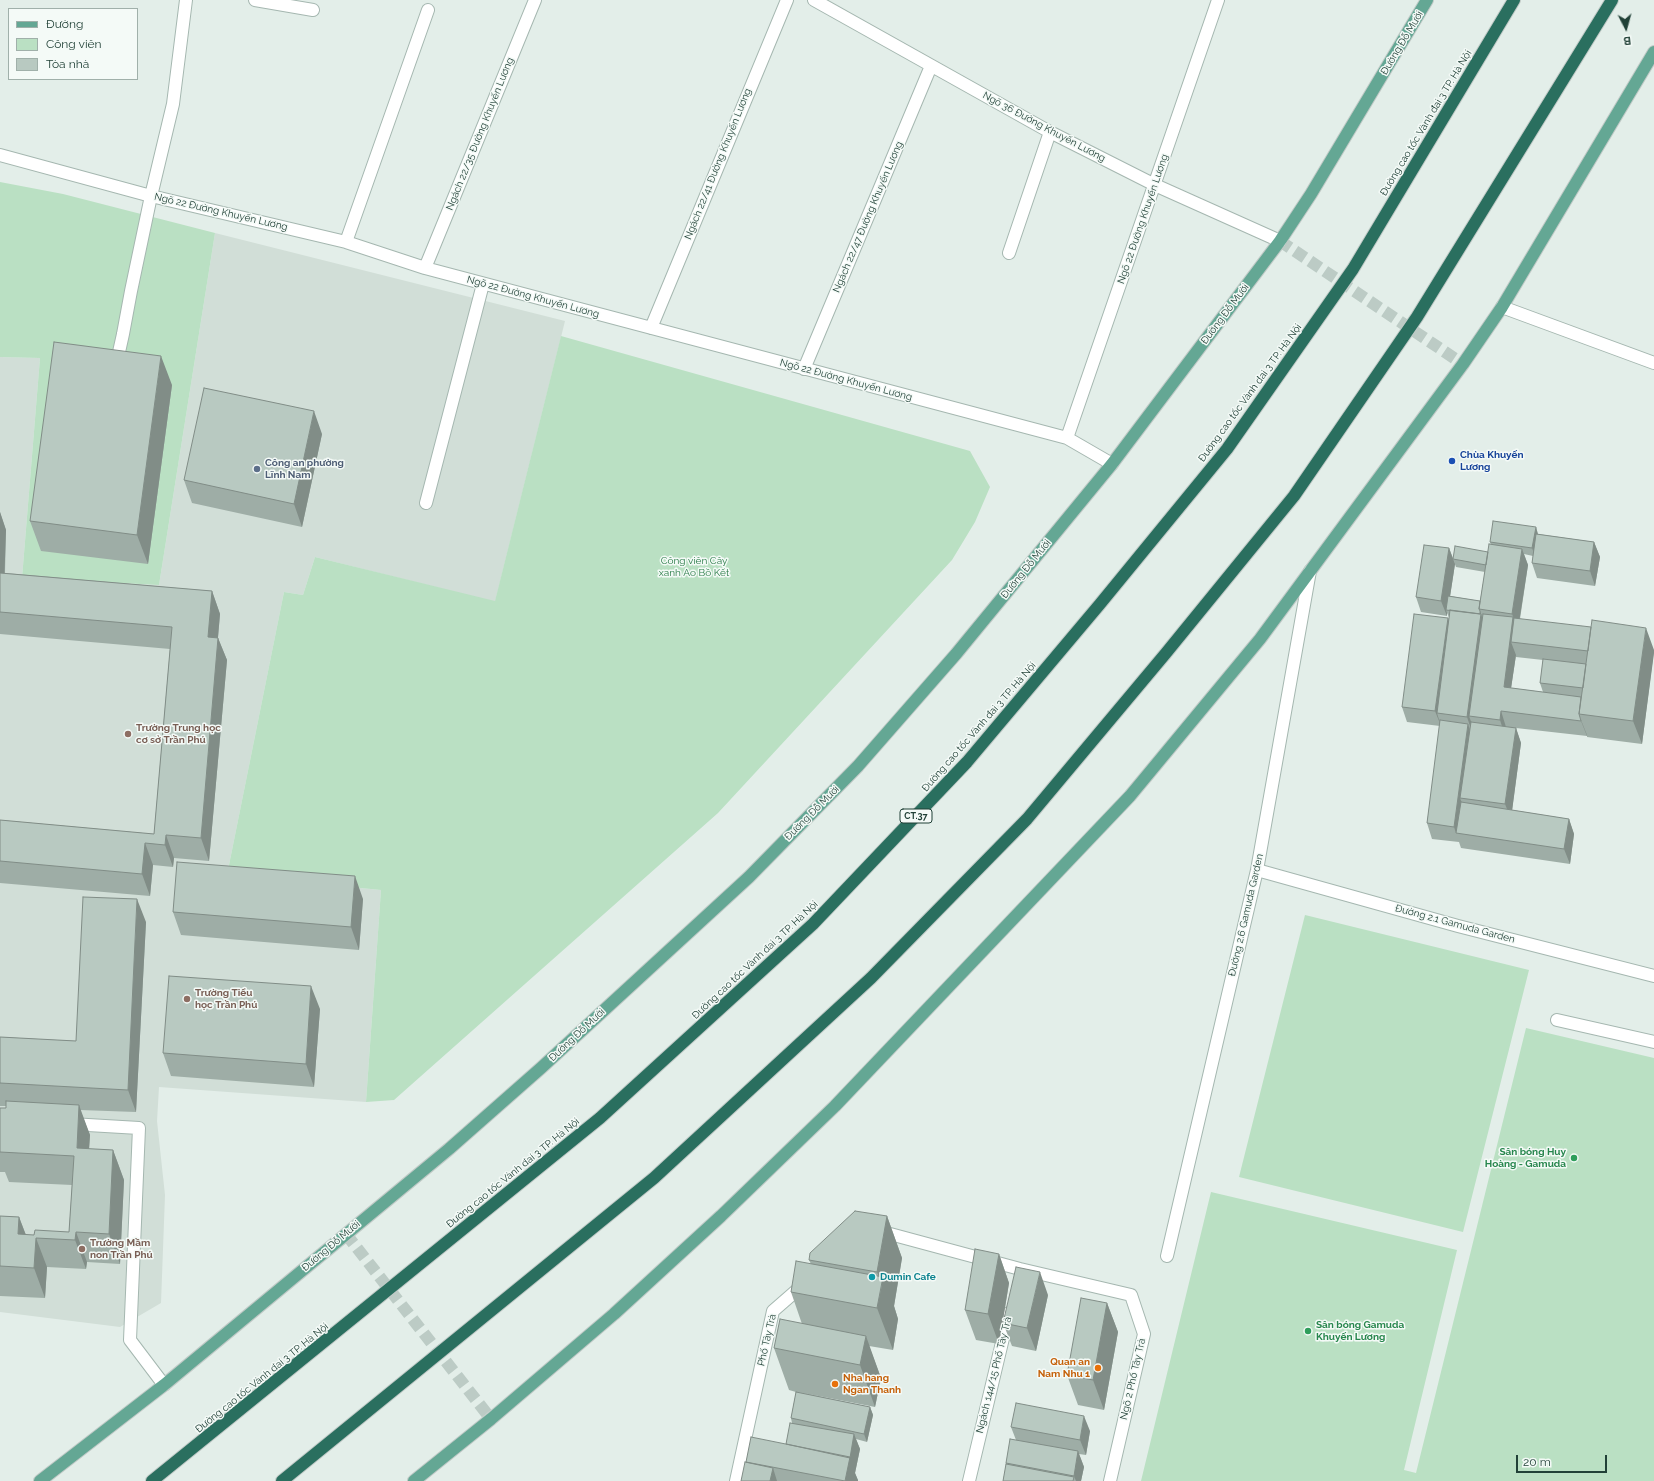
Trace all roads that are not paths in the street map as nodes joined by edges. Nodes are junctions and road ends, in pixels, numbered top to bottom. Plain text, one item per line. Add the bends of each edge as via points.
1 (186, 0) edge
2 (255, 0) edge
3 (535, 0) edge
4 (787, 0) edge
5 (814, 0) edge
6 (1218, 0) edge
7 (1427, 0) edge
8 (1514, 0) edge
9 (1612, 0) edge
10 (313, 10) dead end
11 (428, 10) dead end
12 (1654, 52) edge
13 (931, 66) junction
14 (1050, 132) junction
15 (0, 156) edge
16 (1155, 185) junction
17 (151, 196) junction
18 (1280, 241) junction
19 (346, 242) junction
20 (1009, 254) dead end
21 (425, 268) junction
22 (483, 284) junction
23 (1502, 307) junction
24 (651, 328) junction
25 (117, 361) edge
26 (1654, 363) edge
27 (804, 369) junction
28 (1067, 438) junction
29 (1112, 464) junction
30 (426, 503) dead end
31 (1310, 571) junction
32 (1257, 870) junction
33 (1654, 976) edge
34 (1557, 1020) dead end
35 (1654, 1042) edge
36 (62, 1124) edge
37 (869, 1229) edge
38 (1167, 1256) dead end
39 (1020, 1269) junction
40 (815, 1275) edge
41 (1016, 1284) edge
42 (1012, 1299) edge
43 (164, 1385) junction
44 (40, 1481) edge
45 (152, 1481) edge
46 (282, 1481) edge
47 (414, 1481) edge
48 (736, 1481) edge
49 (968, 1481) edge
50 (1110, 1481) edge

1 - 17 street via 173,104
2 - 10 street
3 - 21 street, Ngách 22/35 Đường Khuyến Lương
4 - 24 street, Ngách 22/41 Đường Khuyến Lương
5 - 13 street, Ngõ 36 Đường Khuyến Lương
6 - 16 street, Ngõ 22 Đường Khuyến Lương
7 - 18 main road, Đường Đỗ Mười
8 - 45 highway, Đường cao tốc Vành đai 3 TP. Hà Nội / CT.37 via 1353,269 1228,449 967,762 813,924 600,1118
9 - 46 highway via 1417,317 1294,496 1027,819 871,978 654,1178
11 - 19 street
12 - 23 main road
13 - 14 street, Ngõ 36 Đường Khuyến Lương
13 - 27 street, Ngách 22/47 Đường Khuyến Lương
14 - 16 street, Ngõ 36 Đường Khuyến Lương
14 - 20 street
15 - 17 street, Ngõ 22 Đường Khuyến Lương
16 - 18 street, Ngõ 36 Đường Khuyến Lương
16 - 28 street, Ngõ 22 Đường Khuyến Lương
17 - 19 street, Ngõ 22 Đường Khuyến Lương
17 - 25 street
18 - 29 main road, Đường Đỗ Mười
19 - 21 street, Ngõ 22 Đường Khuyến Lương
21 - 22 street, Ngõ 22 Đường Khuyến Lương
22 - 24 street, Ngõ 22 Đường Khuyến Lương
22 - 30 street
23 - 26 street
23 - 31 main road
24 - 27 street, Ngõ 22 Đường Khuyến Lương
27 - 28 street, Ngõ 22 Đường Khuyến Lương
28 - 29 street, Ngõ 22 Đường Khuyến Lương
29 - 43 main road, Đường Đỗ Mười via 956,654 858,766 749,877 444,1154
31 - 32 street, Đường 2.6 Gamuda Garden
31 - 47 main road via 1260,639 1130,796 835,1106 614,1314
32 - 33 street, Đường 2.1 Gamuda Garden via 1458,926
32 - 38 street, Đường 2.6 Gamuda Garden
34 - 35 street
36 - 43 street via 139,1128 130,1340
37 - 39 street
39 - 41 street
39 - 50 street, Ngõ 2 Phố Tây Trà via 1131,1295 1144,1334
40 - 48 street, Phố Tây Trà via 773,1310
42 - 49 street, Ngách 144/15 Phố Tây Trà
43 - 44 main road, Đường Đỗ Mười

